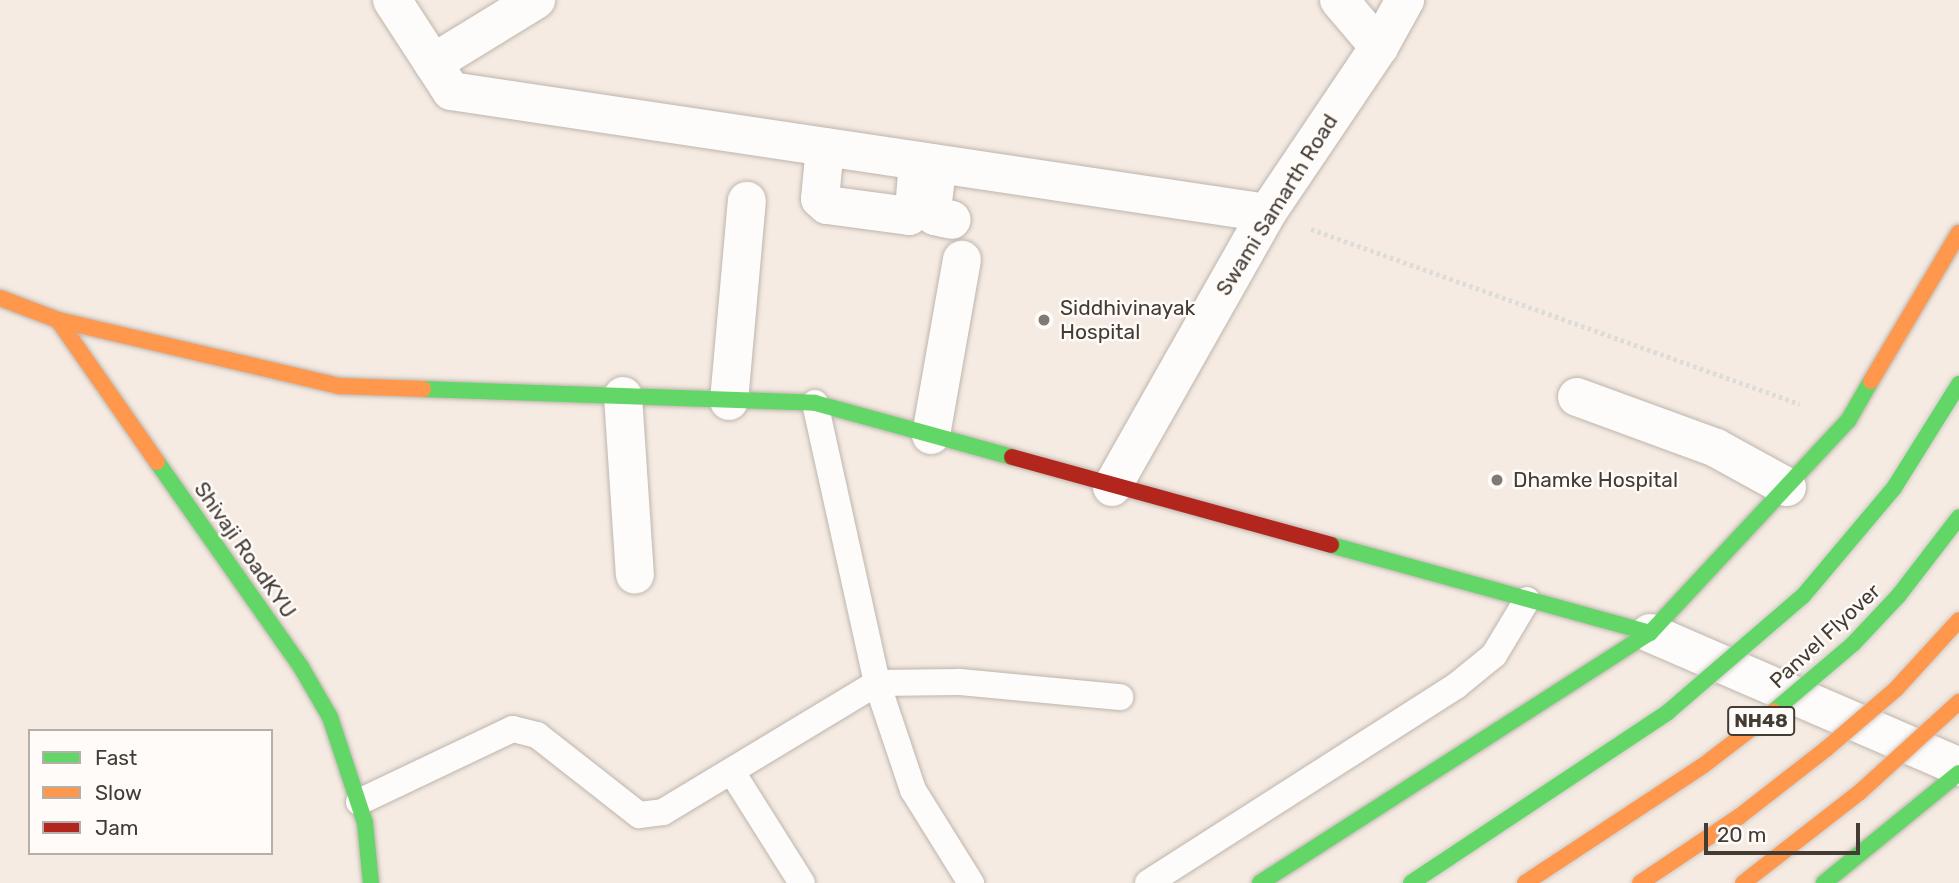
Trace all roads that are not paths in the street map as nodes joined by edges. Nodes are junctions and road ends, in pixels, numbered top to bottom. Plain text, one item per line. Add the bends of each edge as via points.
1 (392, 0) edge
2 (536, 0) edge
3 (1339, 0) edge
4 (1405, 0) edge
5 (1379, 47) junction
6 (432, 63) junction
7 (899, 158) junction
8 (747, 201) dead end
9 (1267, 213) junction
10 (1959, 233) edge
11 (0, 298) edge
12 (58, 320) junction
13 (1959, 384) edge
14 (623, 396) junction
15 (1577, 397) dead end
16 (729, 401) junction
17 (815, 403) junction
18 (930, 435) junction
19 (1787, 486) junction
20 (1112, 487) junction
21 (1959, 517) edge
22 (635, 575) dead end
23 (1527, 600) junction
24 (1959, 620) edge
25 (1650, 633) junction
26 (877, 683) junction
27 (1120, 697) dead end
28 (1959, 702) edge
29 (1959, 766) edge
30 (732, 772) junction
31 (1959, 773) edge
32 (359, 802) junction
33 (371, 883) edge
34 (802, 883) edge
35 (971, 883) edge
36 (1148, 883) edge
37 (1260, 883) edge
38 (1411, 883) edge
39 (1525, 883) edge
40 (1640, 883) edge
41 (1743, 883) edge
42 (1824, 883) edge

1 - 6 street
2 - 6 street
3 - 5 street
4 - 5 street, Swami Samarth Road
5 - 9 street, Swami Samarth Road
6 - 7 street via 451,91
7 - 7 street via 914,210 909,216 852,208
7 - 9 street
7 - 18 street via 955,236
8 - 16 street
9 - 20 street, Swami Samarth Road
10 - 19 main road via 1848,421
11 - 12 main road
12 - 14 main road via 340,386
12 - 32 main road, Shivaji RoadKYU via 301,667 330,717
13 - 38 main road, bridge via 1894,488 1803,596 1668,712
14 - 16 main road
14 - 22 street
15 - 19 street via 1716,448
16 - 17 main road
17 - 18 main road
17 - 26 lane
18 - 20 main road
19 - 25 main road
20 - 23 main road
21 - 39 main road, Panvel Flyover / NH48, bridge via 1899,595 1853,644 1787,701 1704,765
23 - 25 main road
23 - 36 lane via 1494,655 1456,686
24 - 40 main road, NH48, bridge via 1896,689 1826,750 1741,816
25 - 29 street
25 - 37 main road
26 - 27 lane via 960,682
26 - 30 lane
26 - 35 lane via 913,790
28 - 41 main road, bridge via 1860,792
30 - 32 lane via 663,811 639,814 537,735 513,729
30 - 34 lane
31 - 42 main road
32 - 33 main road, Shivaji RoadKYU

